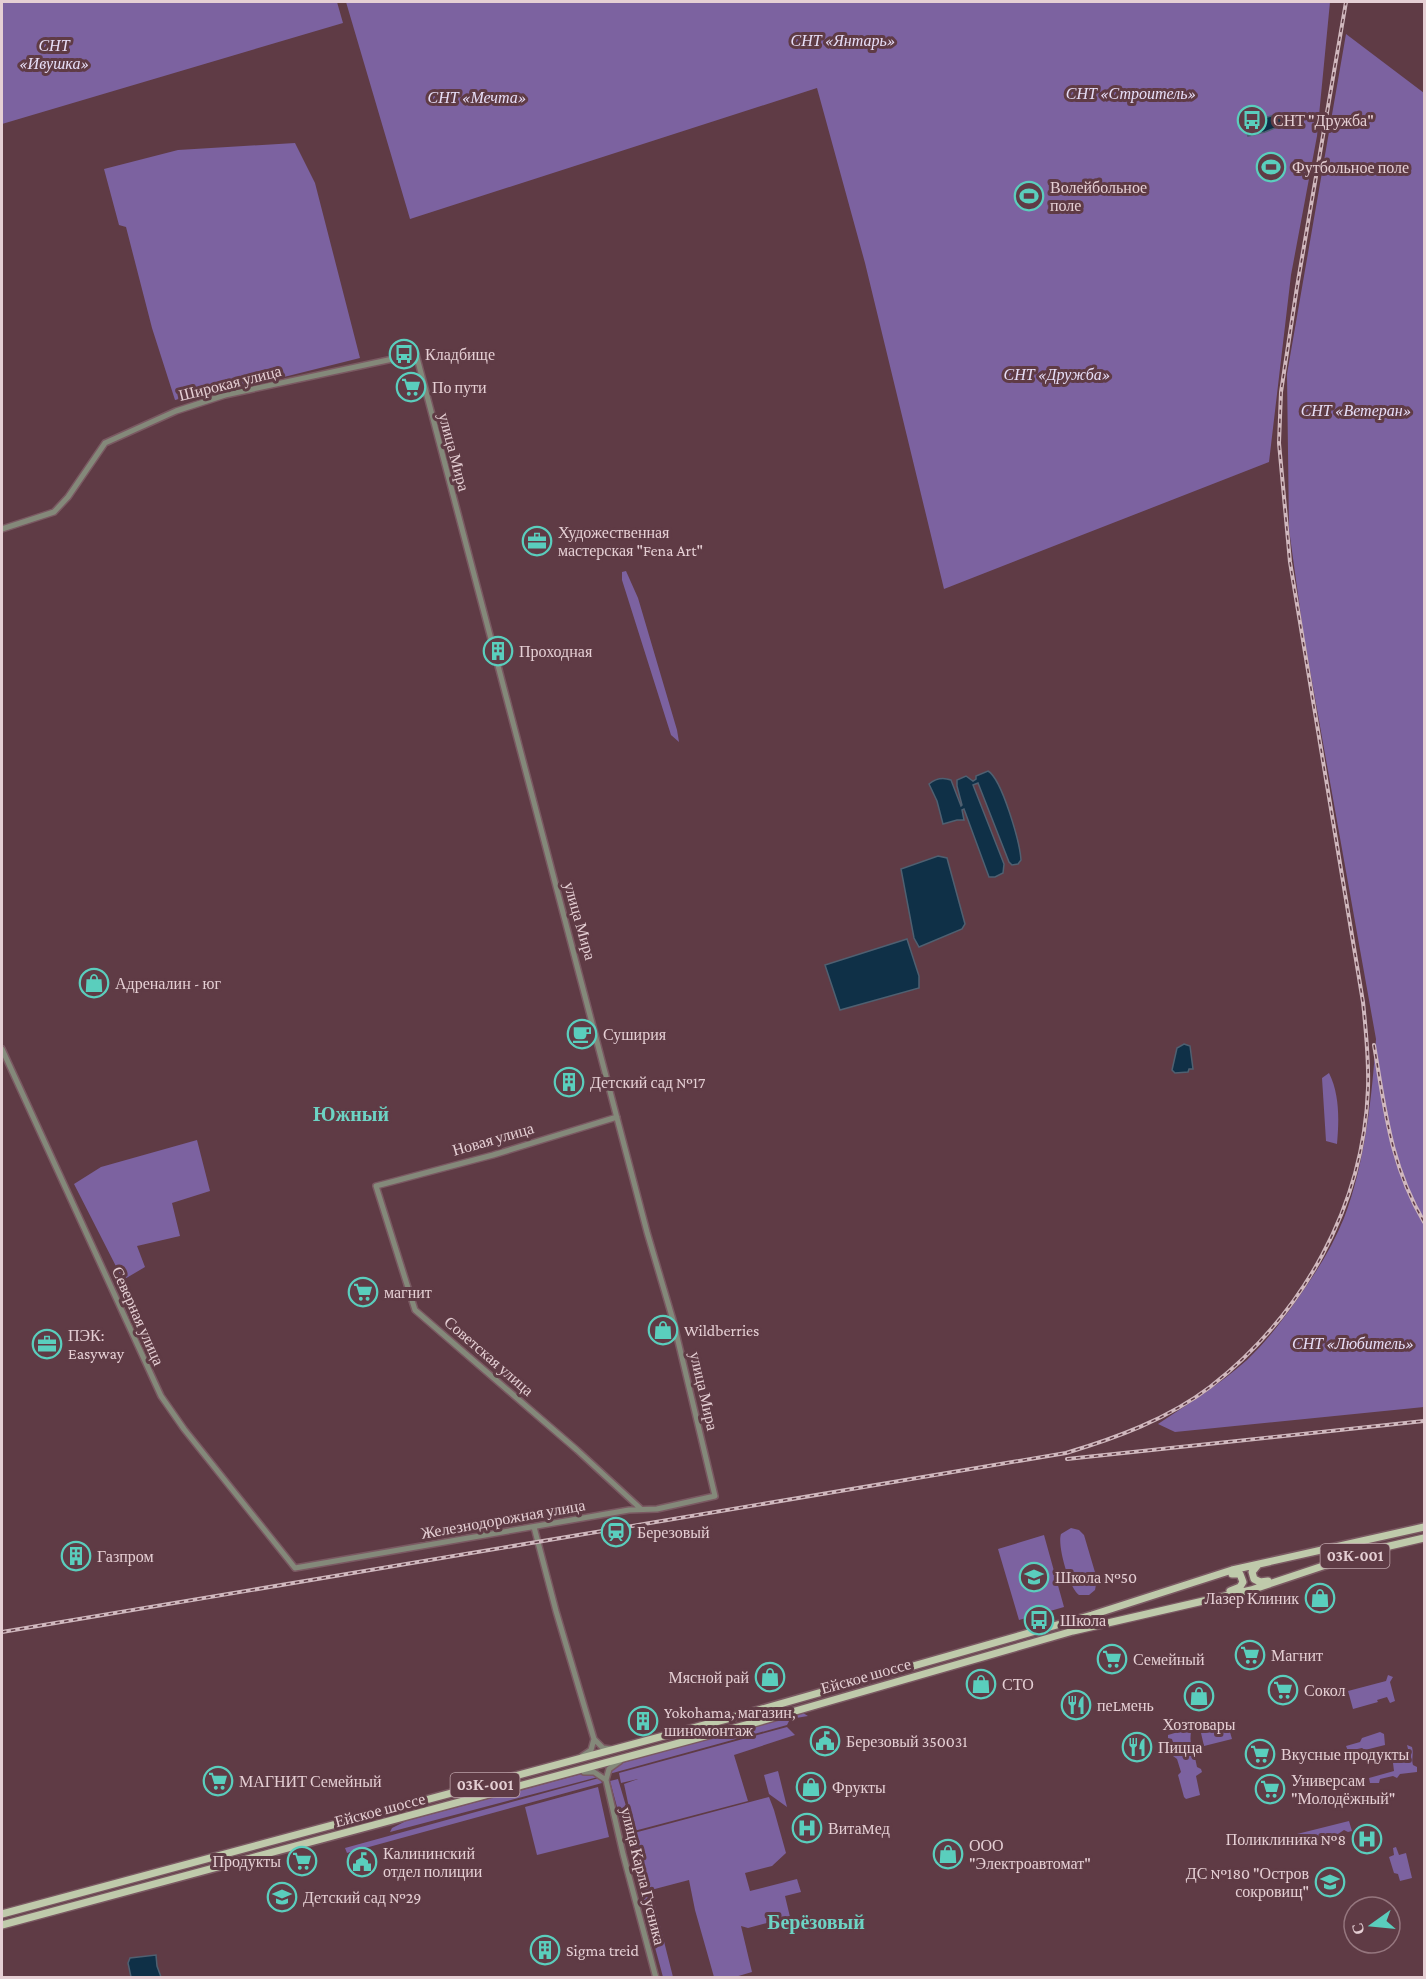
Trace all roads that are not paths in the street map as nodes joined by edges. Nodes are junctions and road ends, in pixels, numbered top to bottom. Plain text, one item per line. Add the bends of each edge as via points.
1 (416, 354) joint
2 (2, 530) edge
3 (2, 1048) edge
4 (617, 1117) junction
5 (376, 1186) joint
6 (715, 1496) joint
7 (642, 1510) junction
8 (534, 1527) junction
9 (1425, 1527) edge
10 (1425, 1538) edge
11 (1260, 1564) junction
12 (295, 1568) joint
13 (1288, 1578) junction
14 (1189, 1584) junction
15 (1196, 1602) junction
16 (594, 1739) junction
17 (627, 1746) junction
18 (624, 1758) junction
19 (578, 1760) junction
20 (564, 1774) junction
21 (606, 1780) junction
22 (2, 1914) edge
23 (2, 1925) edge
24 (656, 1977) edge

1 - 2 street, Широкая улица via 225,395 124,433 105,443 54,512
1 - 4 street, улица Мира
3 - 12 street, Северная улица via 161,1396
4 - 5 street, Новая улица
4 - 6 street, улица Мира via 673,1320
5 - 7 street, Советская улица via 415,1310
6 - 7 street, Железнодорожная улица
7 - 8 street, Железнодорожная улица
8 - 12 street, Железнодорожная улица
8 - 16 street
9 - 11 main road, Ейское шоссе / 03К-001
10 - 13 main road, Ейское шоссе / 03К-001 via 1383,1547
11 - 13 main road, 03К-001 via 1252,1572 1256,1581
11 - 14 main road, Ейское шоссе / 03К-001
13 - 15 main road, Ейское шоссе / 03К-001
14 - 15 main road, 03К-001 via 1234,1573 1242,1577 1238,1588
14 - 17 main road, Ейское шоссе / 03К-001
15 - 18 main road, Ейское шоссе / 03К-001 via 1072,1631
16 - 17 street via 608,1749
16 - 19 street via 591,1750
17 - 19 main road, Ейское шоссе / 03К-001
18 - 20 main road, Ейское шоссе / 03К-001
18 - 21 street via 609,1768
19 - 22 main road, Ейское шоссе / 03К-001
20 - 21 street via 588,1770
20 - 23 main road, Ейское шоссе / 03К-001
21 - 24 street, улица Карла Гусника

